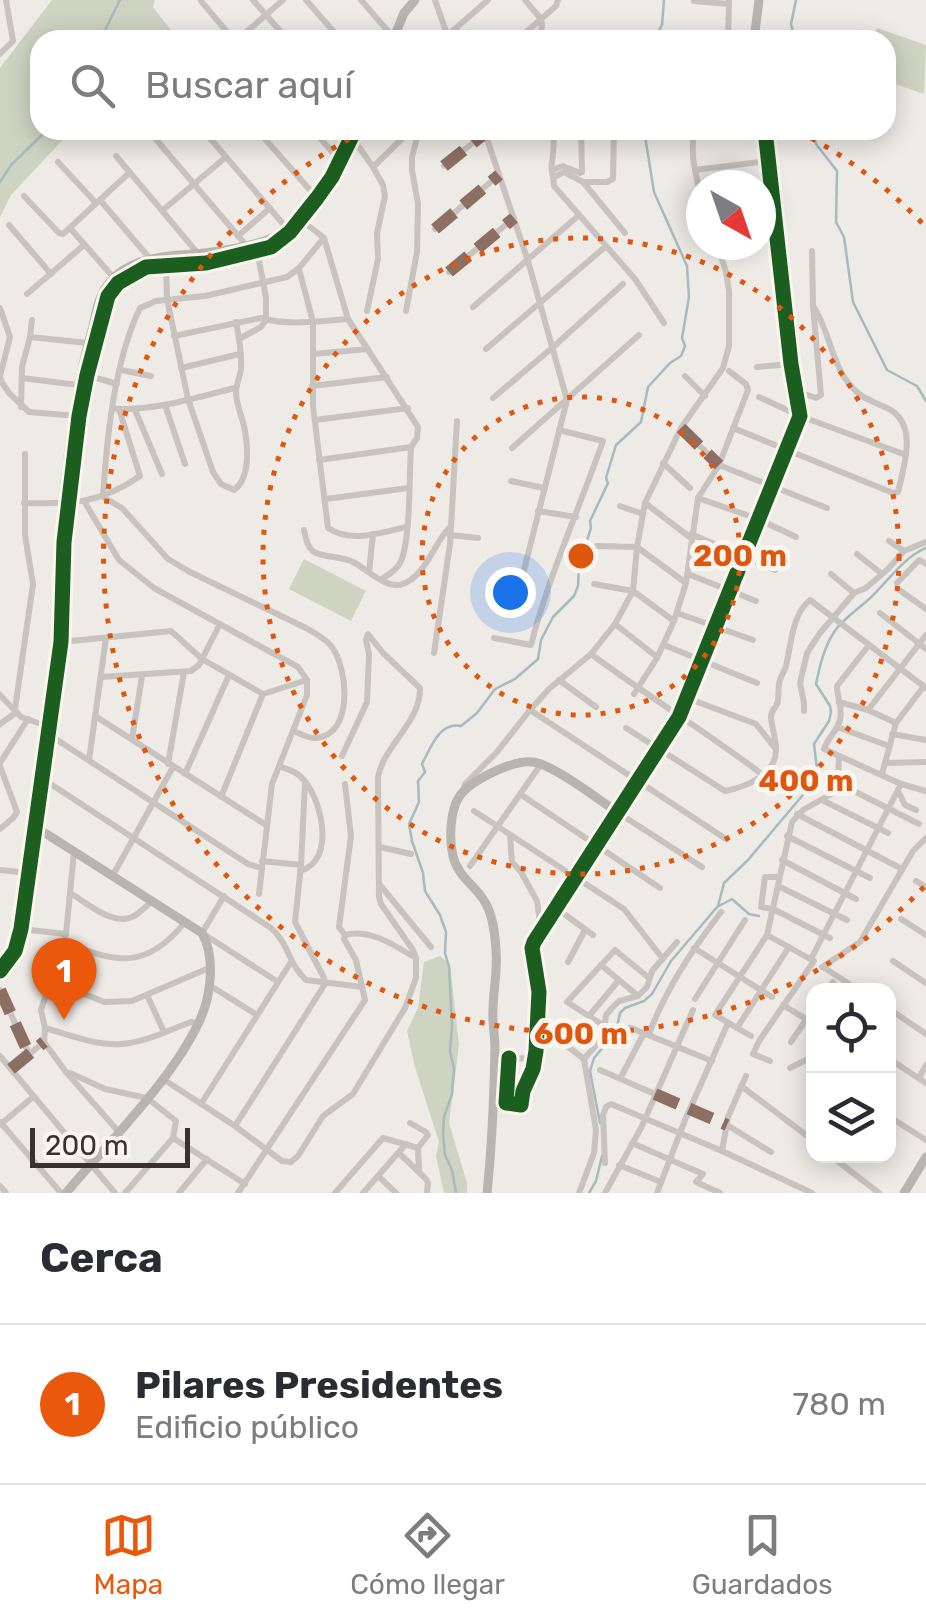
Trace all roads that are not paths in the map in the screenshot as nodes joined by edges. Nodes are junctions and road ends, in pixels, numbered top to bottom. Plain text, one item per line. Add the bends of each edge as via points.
1 (6, 0) edge
2 (253, 0) edge
3 (283, 0) edge
4 (306, 0) edge
5 (361, 0) edge
6 (415, 0) edge
7 (435, 0) edge
8 (488, 0) edge
9 (525, 0) edge
10 (558, 0) edge
11 (759, 0) edge
12 (200, 1) edge
13 (694, 1) edge
14 (729, 2) edge
15 (266, 15) junction
16 (541, 19) junction
17 (227, 30) edge
18 (248, 30) edge
19 (279, 30) edge
20 (332, 30) edge
21 (386, 30) edge
22 (397, 30) edge
23 (446, 30) edge
24 (456, 30) edge
25 (528, 30) edge
26 (541, 30) edge
27 (728, 30) edge
28 (755, 30) edge
29 (0, 54) edge
30 (157, 140) edge
31 (212, 140) edge
32 (266, 140) edge
33 (322, 140) edge
34 (350, 140) edge
35 (357, 140) edge
36 (401, 140) edge
37 (416, 140) edge
38 (475, 140) edge
39 (489, 140) edge
40 (555, 140) edge
41 (581, 140) edge
42 (614, 140) edge
43 (693, 140) edge
44 (766, 140) edge
45 (116, 156) dead end
46 (226, 157) junction
47 (340, 161) junction
48 (58, 162) dead end
49 (768, 162) junction
50 (444, 166) dead end
51 (374, 167) junction
52 (695, 170) joint
53 (768, 170) edge
54 (130, 172) junction
55 (553, 173) junction
56 (499, 175) junction
57 (584, 182) junction
58 (194, 184) junction
59 (24, 196) dead end
60 (317, 198) junction
61 (98, 202) junction
62 (270, 208) junction
63 (164, 210) junction
64 (578, 216) junction
65 (514, 218) junction
66 (9, 224) dead end
67 (293, 226) junction
68 (435, 229) dead end
69 (67, 230) junction
70 (624, 233) dead end
71 (238, 236) junction
72 (324, 238) junction
73 (246, 244) junction
74 (84, 245) junction
75 (605, 247) junction
76 (255, 251) junction
77 (812, 251) dead end
78 (203, 258) junction
79 (776, 259) edge
80 (722, 260) edge
81 (528, 261) junction
82 (157, 263) junction
83 (299, 268) junction
84 (449, 272) dead end
85 (51, 274) junction
86 (116, 281) junction
87 (264, 283) junction
88 (622, 284) dead end
89 (27, 294) dead end
90 (167, 299) junction
91 (540, 304) junction
92 (812, 306) junction
93 (473, 307) dead end
94 (0, 308) edge
95 (406, 310) dead end
96 (367, 311) dead end
97 (348, 319) junction
98 (32, 320) dead end
99 (266, 320) junction
100 (236, 322) junction
101 (313, 322) junction
102 (664, 324) dead end
103 (639, 335) dead end
104 (174, 336) junction
105 (30, 338) junction
106 (239, 339) junction
107 (91, 344) junction
108 (368, 348) junction
109 (486, 348) dead end
110 (552, 348) junction
111 (240, 354) junction
112 (312, 354) junction
113 (792, 364) junction
114 (757, 367) dead end
115 (181, 368) junction
116 (120, 370) junction
117 (729, 371) dead end
118 (151, 376) dead end
119 (685, 376) dead end
120 (387, 377) junction
121 (22, 378) junction
122 (82, 380) junction
123 (116, 384) junction
124 (312, 386) junction
125 (235, 388) junction
126 (795, 390) junction
127 (705, 396) junction
128 (759, 397) dead end
129 (493, 398) dead end
130 (188, 399) junction
131 (567, 400) junction
132 (164, 405) junction
133 (21, 407) junction
134 (408, 408) junction
135 (115, 409) junction
136 (135, 410) junction
137 (76, 416) junction
138 (800, 416) junction
139 (315, 420) junction
140 (457, 421) dead end
141 (682, 428) junction
142 (733, 428) junction
143 (559, 430) junction
144 (411, 448) junction
145 (512, 448) dead end
146 (786, 450) junction
147 (25, 454) dead end
148 (906, 455) junction
149 (319, 460) junction
150 (663, 463) junction
151 (186, 464) dead end
152 (719, 465) junction
153 (162, 474) dead end
154 (511, 481) dead end
155 (772, 485) junction
156 (408, 488) junction
157 (544, 488) junction
158 (690, 488) dead end
159 (103, 497) junction
160 (698, 498) junction
161 (326, 499) junction
162 (84, 501) junction
163 (646, 503) junction
164 (24, 504) junction
165 (67, 505) junction
166 (620, 506) dead end
167 (827, 508) dead end
168 (537, 511) junction
169 (643, 514) junction
170 (576, 516) junction
171 (758, 520) junction
172 (407, 526) junction
173 (304, 530) dead end
174 (450, 531) junction
175 (373, 534) junction
176 (691, 536) junction
177 (478, 538) dead end
178 (796, 538) dead end
179 (889, 541) dead end
180 (926, 542) edge
181 (597, 546) dead end
182 (637, 548) junction
183 (904, 551) junction
184 (857, 554) dead end
185 (744, 555) junction
186 (922, 562) edge
187 (776, 570) dead end
188 (369, 573) junction
189 (687, 574) junction
190 (831, 574) dead end
191 (882, 574) junction
192 (382, 579) junction
193 (686, 583) junction
194 (594, 584) dead end
195 (520, 586) dead end
196 (730, 590) junction
197 (634, 591) junction
198 (854, 593) junction
199 (756, 601) dead end
200 (926, 609) edge
201 (880, 613) dead end
202 (676, 617) junction
203 (834, 618) junction
204 (220, 624) junction
205 (615, 624) junction
206 (716, 627) junction
207 (926, 636) edge
208 (106, 637) junction
209 (494, 638) dead end
210 (753, 640) dead end
211 (61, 642) junction
212 (869, 644) junction
213 (664, 645) junction
214 (923, 647) edge
215 (434, 653) dead end
216 (590, 654) junction
217 (657, 658) junction
218 (202, 659) junction
219 (703, 662) junction
220 (902, 669) junction
221 (184, 672) junction
222 (229, 675) junction
223 (142, 676) junction
224 (101, 677) junction
225 (307, 680) junction
226 (560, 680) junction
227 (757, 683) dead end
228 (925, 687) edge
229 (636, 692) junction
230 (264, 694) junction
231 (0, 695) edge
232 (688, 698) junction
233 (838, 702) junction
234 (345, 706) junction
235 (596, 707) dead end
236 (530, 710) junction
237 (868, 710) junction
238 (16, 711) junction
239 (804, 711) dead end
240 (362, 714) junction
241 (95, 716) junction
242 (679, 717) junction
243 (28, 719) junction
244 (896, 723) junction
245 (0, 724) edge
246 (837, 727) junction
247 (626, 728) dead end
248 (49, 730) junction
249 (292, 730) junction
250 (892, 734) junction
251 (132, 739) junction
252 (926, 740) edge
253 (889, 746) junction
254 (658, 749) junction
255 (776, 750) junction
256 (342, 756) dead end
257 (840, 757) junction
258 (89, 760) junction
259 (926, 762) edge
260 (886, 763) junction
261 (541, 764) junction
262 (0, 765) edge
263 (171, 765) junction
264 (279, 766) junction
265 (185, 774) junction
266 (882, 774) junction
267 (763, 775) junction
268 (42, 780) junction
269 (638, 780) junction
270 (305, 782) junction
271 (838, 783) junction
272 (345, 784) dead end
273 (899, 787) junction
274 (926, 791) edge
275 (462, 792) junction
276 (520, 794) junction
277 (221, 797) junction
278 (822, 800) junction
279 (154, 803) junction
280 (888, 807) junction
281 (916, 810) dead end
282 (474, 812) dead end
283 (618, 812) junction
284 (797, 814) junction
285 (919, 824) dead end
286 (266, 825) junction
287 (34, 826) junction
288 (498, 827) junction
289 (0, 828) edge
290 (878, 828) junction
291 (888, 833) dead end
292 (510, 835) junction
293 (787, 836) junction
294 (726, 838) dead end
295 (926, 838) edge
296 (133, 840) junction
297 (596, 844) junction
298 (380, 846) junction
299 (866, 850) junction
300 (74, 851) junction
301 (411, 854) dead end
302 (782, 860) junction
303 (262, 864) junction
304 (470, 866) dead end
305 (702, 867) dead end
306 (300, 868) junction
307 (902, 869) junction
308 (0, 870) edge
309 (855, 871) junction
310 (28, 873) junction
311 (113, 876) junction
312 (576, 876) junction
313 (870, 878) dead end
314 (916, 880) dead end
315 (779, 881) junction
316 (380, 884) junction
317 (926, 887) edge
318 (660, 888) dead end
319 (70, 892) junction
320 (844, 893) junction
321 (259, 894) dead end
322 (224, 896) junction
323 (856, 899) dead end
324 (152, 900) junction
325 (556, 908) junction
326 (772, 909) junction
327 (721, 912) dead end
328 (833, 913) junction
329 (900, 919) dead end
330 (745, 920) dead end
331 (847, 920) dead end
332 (185, 922) junction
333 (22, 929) junction
334 (585, 930) junction
335 (541, 931) junction
336 (202, 933) junction
337 (345, 935) junction
338 (593, 935) dead end
339 (768, 935) junction
340 (926, 935) edge
341 (826, 936) junction
342 (65, 938) junction
343 (678, 942) dead end
344 (431, 947) dead end
345 (790, 947) junction
346 (694, 948) junction
347 (416, 958) junction
348 (663, 960) junction
349 (812, 960) junction
350 (893, 961) dead end
351 (290, 962) junction
352 (568, 962) dead end
353 (717, 962) junction
354 (601, 965) junction
355 (822, 967) junction
356 (209, 968) junction
357 (0, 971) edge
358 (739, 976) junction
359 (649, 978) junction
360 (835, 979) junction
361 (50, 980) junction
362 (619, 980) junction
363 (278, 982) junction
364 (832, 983) edge
365 (844, 983) edge
366 (926, 983) edge
367 (325, 984) junction
368 (209, 985) junction
369 (362, 987) junction
370 (0, 990) edge
371 (762, 990) junction
372 (147, 994) junction
373 (638, 996) junction
374 (772, 998) dead end
375 (695, 999) dead end
376 (783, 1004) junction
377 (693, 1010) dead end
378 (896, 1013) edge
379 (257, 1015) junction
380 (589, 1016) junction
381 (806, 1019) joint
382 (728, 1023) junction
383 (199, 1024) junction
384 (606, 1027) junction
385 (45, 1028) junction
386 (737, 1028) junction
387 (164, 1032) junction
388 (646, 1033) junction
389 (926, 1034) edge
390 (755, 1038) junction
391 (44, 1042) junction
392 (790, 1042) dead end
393 (567, 1046) dead end
394 (676, 1046) junction
395 (29, 1054) junction
396 (0, 1056) edge
397 (509, 1058) junction
398 (535, 1058) junction
399 (494, 1059) junction
400 (584, 1059) junction
401 (770, 1060) dead end
402 (712, 1062) junction
403 (896, 1063) edge
404 (806, 1064) edge
405 (926, 1064) edge
406 (790, 1068) dead end
407 (11, 1069) junction
408 (600, 1070) dead end
409 (66, 1072) junction
410 (746, 1076) dead end
411 (621, 1077) junction
412 (162, 1078) junction
413 (922, 1081) edge
414 (741, 1086) junction
415 (655, 1094) junction
416 (34, 1097) junction
417 (147, 1098) junction
418 (201, 1104) junction
419 (644, 1120) junction
420 (896, 1121) edge
421 (410, 1123) dead end
422 (1, 1124) edge
423 (728, 1125) junction
424 (235, 1126) junction
425 (118, 1131) junction
426 (679, 1133) junction
427 (806, 1135) edge
428 (173, 1138) junction
429 (926, 1140) edge
430 (406, 1144) junction
431 (632, 1144) junction
432 (418, 1148) junction
433 (268, 1150) junction
434 (722, 1151) junction
435 (770, 1152) dead end
436 (399, 1154) junction
437 (926, 1157) edge
438 (208, 1159) junction
439 (669, 1159) junction
440 (605, 1163) dead end
441 (840, 1163) edge
442 (90, 1164) junction
443 (619, 1165) junction
444 (419, 1171) junction
445 (378, 1176) junction
446 (661, 1182) junction
447 (245, 1184) junction
448 (0, 1186) edge
449 (338, 1192) edge
450 (6, 1193) edge
451 (63, 1193) edge
452 (114, 1193) edge
453 (125, 1193) edge
454 (180, 1193) edge
455 (238, 1193) edge
456 (363, 1193) edge
457 (396, 1193) edge
458 (426, 1193) edge
459 (487, 1193) edge
460 (579, 1193) edge
461 (605, 1193) edge
462 (657, 1193) edge
463 (720, 1193) edge
464 (812, 1193) edge
465 (879, 1193) edge
466 (904, 1193) edge

1 - 29 street via 12,41
2 - 15 street
3 - 15 street
4 - 20 street
5 - 21 street
6 - 22 street
7 - 23 street
8 - 24 street
9 - 16 street
10 - 16 street
11 - 28 street
12 - 17 street
13 - 14 street
14 - 27 street
15 - 18 street
15 - 19 street
16 - 25 street
16 - 26 street
30 - 58 street
31 - 46 street
32 - 60 street
33 - 47 street
34 - 47 street
35 - 51 street
36 - 51 street
37 - 95 street via 416,252
38 - 50 street
39 - 56 street
40 - 55 street
41 - 55 street via 581,173 568,167
42 - 57 street via 613,179
43 - 52 street
44 - 49 street
45 - 54 street
46 - 58 street
46 - 62 street
47 - 60 street
48 - 61 street
49 - 52 street
49 - 53 street
51 - 96 street via 385,196
54 - 61 street
54 - 63 street
55 - 57 street
55 - 64 street via 554,186
56 - 65 street
56 - 68 street
57 - 70 street
58 - 63 street
58 - 71 street
59 - 69 street via 59,233
60 - 67 street
61 - 69 street
61 - 82 street
62 - 67 street
62 - 71 street
63 - 78 street
64 - 75 street
64 - 81 street
65 - 81 street
65 - 84 street
66 - 85 street
67 - 72 street
67 - 73 street
67 - 76 street via 271,247
69 - 74 street
71 - 73 street
72 - 83 street
72 - 97 street
73 - 76 street
73 - 78 street
74 - 85 street
74 - 86 street
75 - 91 street
75 - 102 street via 636,279
76 - 78 street
76 - 87 street
77 - 92 street
78 - 82 street
78 - 82 street
79 - 113 street
80 - 127 street via 731,332 723,368
81 - 91 street
81 - 93 street
82 - 86 street via 136,262
82 - 90 street
83 - 87 street
83 - 101 street
85 - 89 street
86 - 107 street via 102,292
87 - 90 street
87 - 99 street
88 - 110 street
90 - 104 street
90 - 116 street via 140,308
91 - 109 street
91 - 110 street
92 - 126 street via 821,395
92 - 148 street via 842,374 902,422
94 - 133 street via 10,337 0,376
97 - 101 street
97 - 108 street
98 - 105 street
99 - 100 street
99 - 101 street
99 - 106 street
100 - 104 street
100 - 106 street
101 - 112 street
103 - 131 street
104 - 115 street
105 - 107 street
105 - 121 street
106 - 111 street
107 - 122 street
108 - 112 street
108 - 120 street
110 - 129 street
110 - 131 street
111 - 115 street
111 - 125 street
112 - 124 street
113 - 114 street
113 - 126 street
115 - 130 street
116 - 118 street
116 - 123 street
117 - 142 street via 748,387
119 - 127 street
120 - 124 street
120 - 134 street
121 - 122 street
121 - 133 street
122 - 123 street
122 - 137 street
123 - 135 street
124 - 139 street
125 - 130 street
125 - 130 street via 246,448 244,478 234,490 214,472
126 - 138 street
127 - 141 street
128 - 138 street
130 - 132 street
131 - 143 street
131 - 145 street
132 - 136 street
132 - 151 street
133 - 137 street
134 - 139 street
134 - 144 street via 418,427
135 - 136 street
135 - 159 street
135 - 159 street via 140,476
136 - 153 street
137 - 165 street
138 - 146 street
138 - 148 street
139 - 149 street
140 - 174 street
141 - 150 street
141 - 152 street
142 - 146 street
142 - 152 street
143 - 157 street
143 - 170 street via 603,441
144 - 149 street
144 - 156 street
146 - 148 street via 897,494
146 - 155 street
147 - 164 street
149 - 161 street
150 - 158 street
150 - 163 street
152 - 155 street
152 - 160 street
154 - 157 street
155 - 167 street
155 - 171 street
156 - 161 street
156 - 172 street
157 - 168 street
159 - 162 street
159 - 234 street via 176,564 323,638 341,670
160 - 171 street
160 - 176 street
161 - 175 street via 332,532
162 - 165 street
162 - 204 street via 120,560 160,592
163 - 169 street
163 - 176 street
164 - 165 street
164 - 238 street via 33,584
165 - 211 street
166 - 169 street
168 - 170 street
168 - 195 street
169 - 182 street
170 - 209 street via 531,645
171 - 178 street
171 - 185 street
172 - 175 street
172 - 192 street via 400,565
173 - 188 street via 315,552
174 - 177 street
174 - 192 street via 411,578 396,585
174 - 215 street
175 - 188 street
176 - 185 street
176 - 189 street
179 - 183 street
180 - 183 street
181 - 182 street
182 - 193 street
182 - 197 street
183 - 191 street
184 - 191 street
185 - 187 street
185 - 196 street
186 - 200 street via 898,586
188 - 192 street
189 - 193 street
189 - 196 street
190 - 198 street
191 - 198 street
193 - 202 street
194 - 197 street
196 - 199 street
196 - 206 street
197 - 202 street
197 - 205 street
198 - 203 street
201 - 214 street
202 - 206 street
202 - 213 street
203 - 212 street
203 - 239 street via 808,653 800,683
203 - 255 street via 810,600 803,606 771,718
204 - 218 street
204 - 225 street via 298,667
205 - 216 street
205 - 217 street
206 - 210 street
206 - 219 street
207 - 214 street
208 - 211 street
208 - 218 street via 171,631
208 - 224 street
211 - 248 street
212 - 220 street
212 - 233 street via 838,686
213 - 217 street
213 - 219 street
214 - 220 street
216 - 226 street
216 - 229 street
217 - 229 street
218 - 221 street
218 - 222 street
219 - 227 street
219 - 232 street
220 - 228 street
220 - 237 street
221 - 223 street
221 - 263 street
222 - 230 street
222 - 265 street
223 - 224 street
223 - 251 street
224 - 241 street
225 - 230 street
225 - 249 street via 308,695
226 - 235 street
226 - 236 street
228 - 244 street
229 - 242 street
230 - 277 street
231 - 238 street
232 - 242 street
232 - 255 street via 756,724
233 - 237 street
233 - 246 street
234 - 240 street
234 - 249 street via 322,736
236 - 269 street
236 - 275 street
237 - 244 street
238 - 243 street
238 - 245 street
240 - 256 street
240 - 298 street via 366,635 421,694 380,766
241 - 251 street
241 - 258 street
242 - 254 street
242 - 267 street
243 - 248 street
243 - 262 street
244 - 250 street
246 - 253 street
246 - 257 street via 824,746
247 - 254 street
248 - 258 street
248 - 268 street
249 - 264 street
250 - 252 street
250 - 253 street
251 - 263 street
253 - 260 street
254 - 267 street via 726,791
254 - 269 street
255 - 267 street
257 - 266 street
257 - 271 street
258 - 279 street
259 - 260 street
260 - 266 street
261 - 275 street via 516,764
261 - 276 street
261 - 283 street
262 - 289 street via 17,812
263 - 265 street
263 - 279 street
264 - 270 street
264 - 286 street
265 - 277 street
266 - 273 street
268 - 287 street
268 - 296 street
269 - 283 street
269 - 294 street
270 - 306 street
270 - 306 street via 318,800 323,835 314,864
271 - 278 street
271 - 280 street
272 - 337 street via 351,836 338,928
273 - 274 street
273 - 280 street
273 - 281 street via 905,805
275 - 399 street via 452,852 493,923
276 - 288 street
276 - 297 street
277 - 286 street
278 - 284 street
278 - 290 street
279 - 296 street
279 - 303 street via 248,864
280 - 285 street
280 - 290 street
282 - 288 street
283 - 297 street
283 - 305 street
284 - 293 street
284 - 299 street
286 - 303 street
287 - 300 street
287 - 310 street
288 - 292 street
288 - 304 street
290 - 291 street
290 - 299 street
292 - 312 street
292 - 335 street via 512,862 537,901
293 - 302 street
293 - 309 street
295 - 307 street
296 - 311 street
296 - 322 street
297 - 312 street
297 - 318 street
298 - 301 street
298 - 316 street
299 - 307 street
299 - 309 street
300 - 311 street
300 - 319 street
302 - 315 street
302 - 320 street
303 - 306 street
303 - 321 street
306 - 367 street via 295,922
307 - 355 street via 860,942
308 - 310 street
309 - 313 street
309 - 320 street
310 - 333 street
311 - 324 street
312 - 325 street
312 - 348 street via 624,909
314 - 317 street
315 - 326 street
315 - 326 street via 765,877 761,907
315 - 328 street
316 - 344 street
316 - 347 street via 381,904
319 - 324 street via 122,919
319 - 342 street
320 - 323 street
320 - 328 street
322 - 336 street
322 - 351 street via 279,934
324 - 332 street
325 - 334 street
325 - 335 street
326 - 339 street
326 - 341 street
327 - 346 street
328 - 331 street
328 - 341 street
329 - 340 street
330 - 353 street
332 - 336 street
332 - 342 street via 157,948 124,959 100,956
333 - 342 street
333 - 357 street
334 - 338 street
334 - 352 street
335 - 398 street via 532,948 539,992
336 - 356 street
336 - 363 street
337 - 347 street via 378,937
337 - 369 street
339 - 345 street
339 - 358 street
341 - 349 street
342 - 361 street
343 - 348 street
345 - 349 street
345 - 371 street
346 - 353 street
346 - 388 street
347 - 433 street via 405,1008 352,1094 323,1116 291,1162
348 - 359 street
349 - 355 street
349 - 376 street
350 - 366 street
351 - 363 street
351 - 367 street via 306,980
353 - 358 street
353 - 375 street
354 - 359 street via 615,950
354 - 362 street
354 - 380 street via 568,1002
355 - 360 street
356 - 368 street
356 - 372 street
358 - 371 street
358 - 382 street via 716,1012
359 - 373 street
360 - 364 street
360 - 365 street
361 - 372 street via 104,1002
361 - 385 street via 41,1010
362 - 373 street
362 - 380 street
363 - 379 street
367 - 369 street
367 - 424 street
368 - 379 street
368 - 383 street
369 - 433 street via 365,1000
370 - 395 street
371 - 374 street
371 - 386 street
372 - 387 street
373 - 384 street via 619,1001 606,1015
376 - 381 street
376 - 390 street
377 - 394 street
378 - 389 street
379 - 418 street
380 - 384 street
381 - 392 street
382 - 386 street
382 - 402 street
383 - 387 street
383 - 412 street
384 - 388 street
384 - 400 street
385 - 387 street via 121,1044
385 - 391 street
386 - 390 street
388 - 394 street
388 - 411 street
390 - 401 street via 753,1054
391 - 395 street
391 - 409 street
393 - 400 street
394 - 402 street
394 - 415 street
395 - 407 street
396 - 407 street
397 - 398 street
397 - 398 street via 506,1102 521,1105
397 - 399 street
399 - 459 street
400 - 460 street via 596,1130
402 - 426 street
403 - 413 street
404 - 406 street
405 - 413 street
407 - 416 street
408 - 411 street
409 - 417 street
409 - 425 street
410 - 414 street
411 - 415 street
412 - 417 street
412 - 418 street
414 - 423 street
414 - 427 street
415 - 419 street
416 - 422 street
416 - 442 street
417 - 425 street
417 - 428 street via 176,1121
418 - 424 street
419 - 426 street
419 - 431 street
419 - 440 street via 606,1107
420 - 429 street
421 - 432 street via 428,1135
422 - 451 street
423 - 434 street
423 - 435 street
424 - 433 street
425 - 442 street
426 - 434 street
426 - 439 street
428 - 438 street
428 - 453 street
430 - 432 street
430 - 436 street
430 - 449 street via 379,1141
431 - 439 street
431 - 443 street
432 - 444 street
433 - 447 street
434 - 464 street
436 - 444 street
436 - 445 street
437 - 466 street
438 - 447 street
438 - 454 street
439 - 446 street
439 - 463 street via 703,1174 696,1182
441 - 465 street
442 - 451 street
442 - 452 street
443 - 446 street
443 - 461 street
444 - 458 street
445 - 456 street
445 - 457 street
446 - 462 street
447 - 455 street
448 - 450 street

